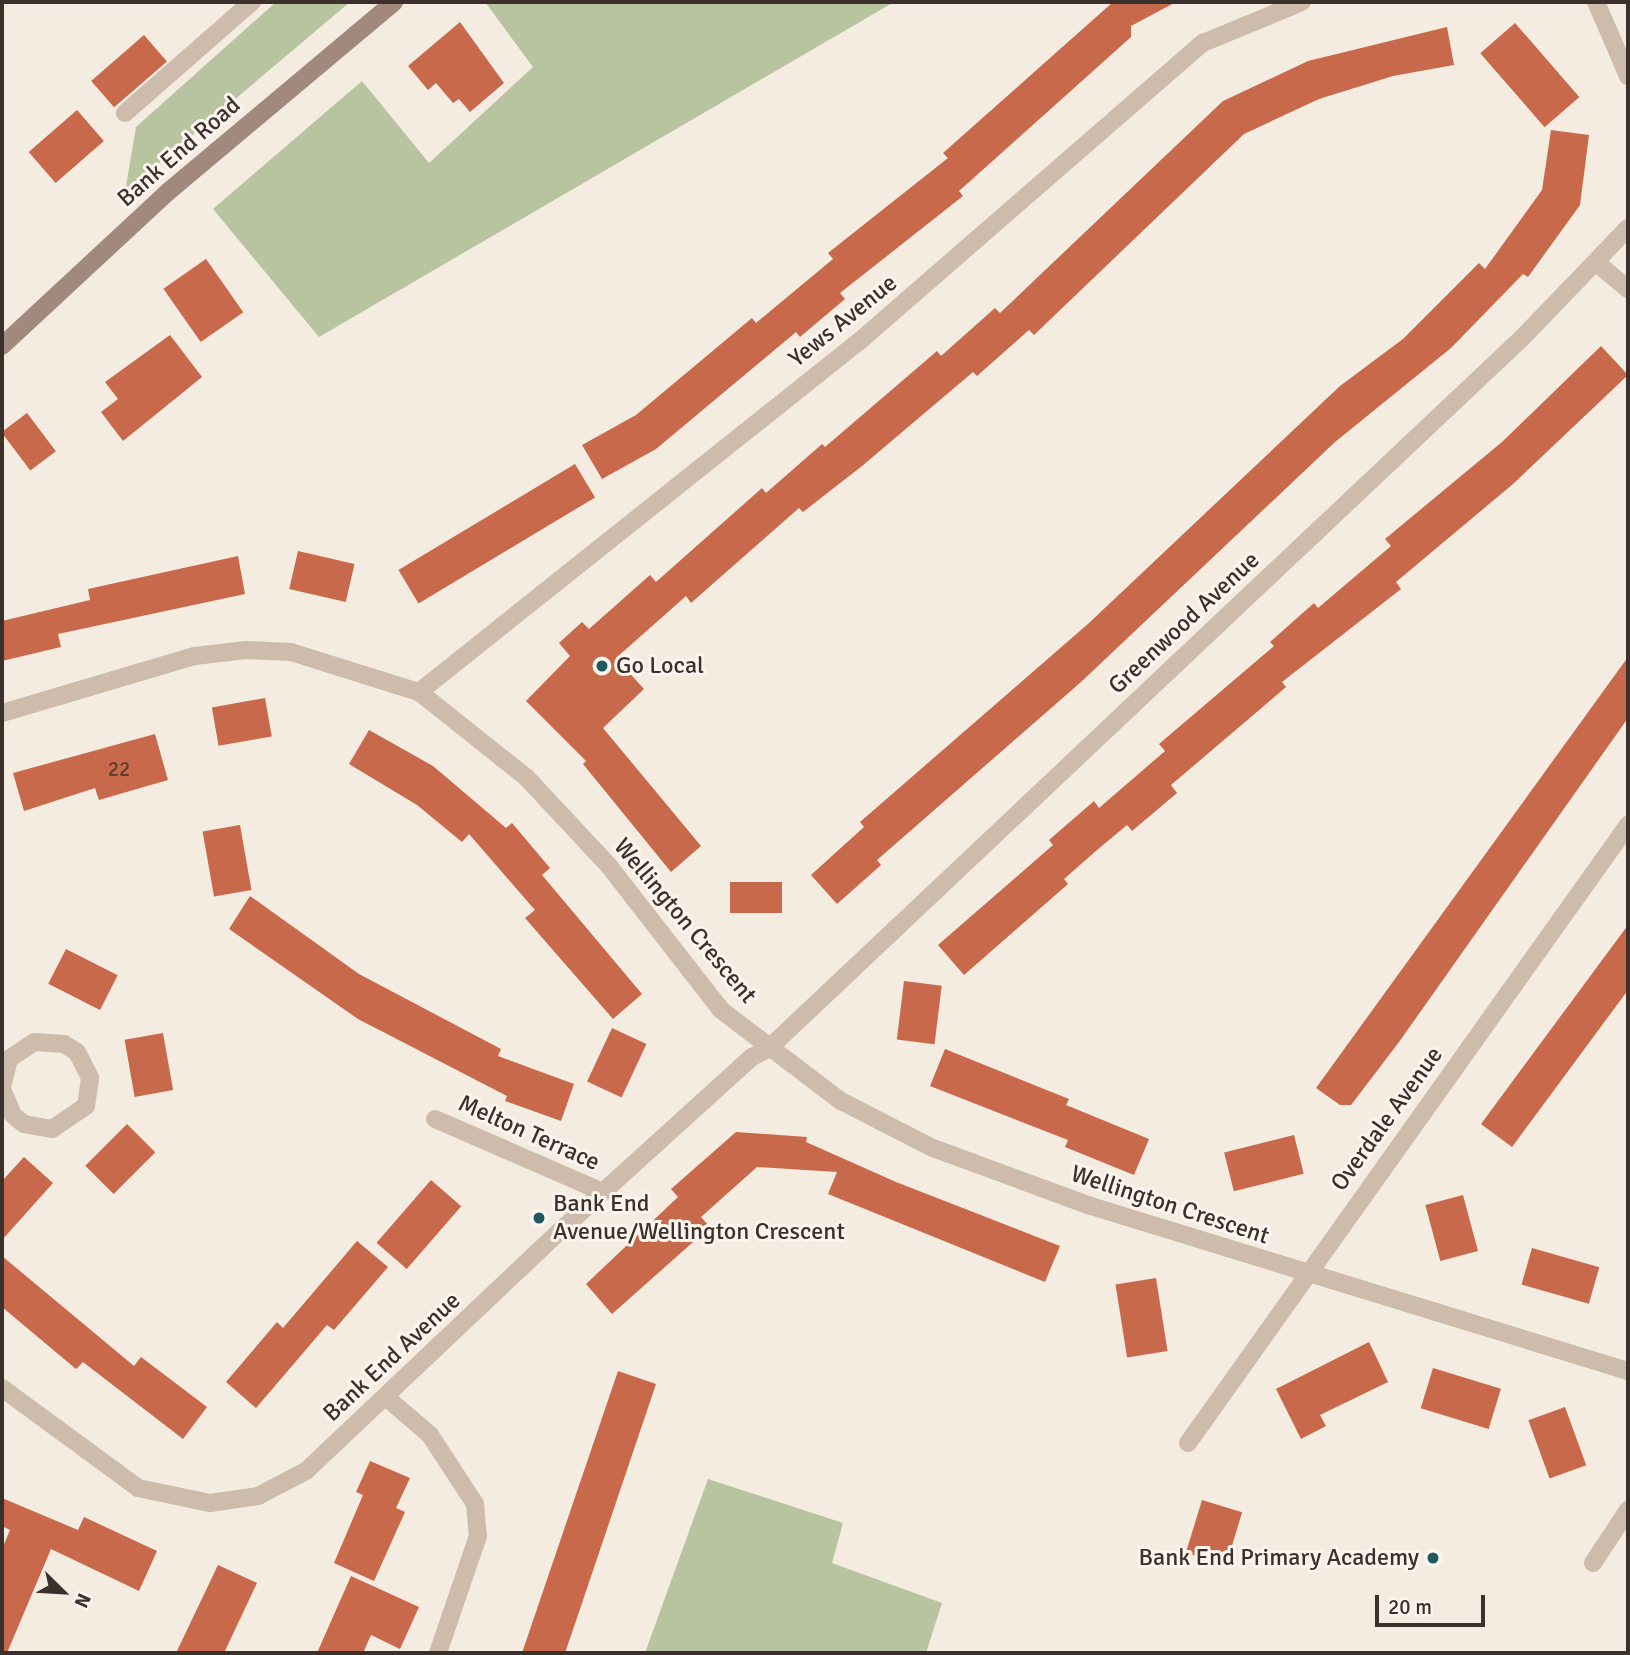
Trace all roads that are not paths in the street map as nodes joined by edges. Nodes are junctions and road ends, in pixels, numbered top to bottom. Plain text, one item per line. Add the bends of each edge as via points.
1 (252, 2) edge
2 (394, 2) edge
3 (1302, 2) edge
4 (1596, 2) edge
5 (1628, 76) edge
6 (125, 113) dead end
7 (1628, 228) edge
8 (1598, 264) junction
9 (1628, 289) edge
10 (2, 346) edge
11 (419, 692) junction
12 (2, 713) edge
13 (1628, 825) edge
14 (768, 1049) junction
15 (3, 1096) edge
16 (435, 1119) dead end
17 (603, 1192) junction
18 (1306, 1276) junction
19 (1628, 1371) edge
20 (2, 1388) edge
21 (387, 1398) junction
22 (1188, 1443) dead end
23 (1628, 1510) edge
24 (1593, 1563) dead end
25 (439, 1653) edge

1 - 6 street
2 - 10 street, Bank End Road via 169,191
3 - 11 street, Yews Avenue via 1203,43 862,339
4 - 5 street
7 - 8 street, Greenwood Avenue
8 - 9 street
8 - 14 street, Greenwood Avenue
11 - 12 street, Wellington Crescent via 290,652 246,650 195,656
11 - 14 street, Wellington Crescent via 526,777 609,866 721,1010
13 - 18 street, Overdale Avenue
14 - 17 street, Bank End Avenue via 752,1056
14 - 18 street, Wellington Crescent via 841,1101 933,1148
15 - 15 street via 24,1124 52,1129 86,1106 90,1078 77,1052 49,1040 20,1048 9,1059
16 - 17 street, Melton Terrace
17 - 21 street, Bank End Avenue
18 - 19 street, Wellington Crescent
18 - 22 street, Overdale Avenue
20 - 21 street, Bank End Avenue via 138,1488 210,1503 258,1496 306,1471
21 - 25 street via 430,1435 475,1504 478,1536
23 - 24 street

